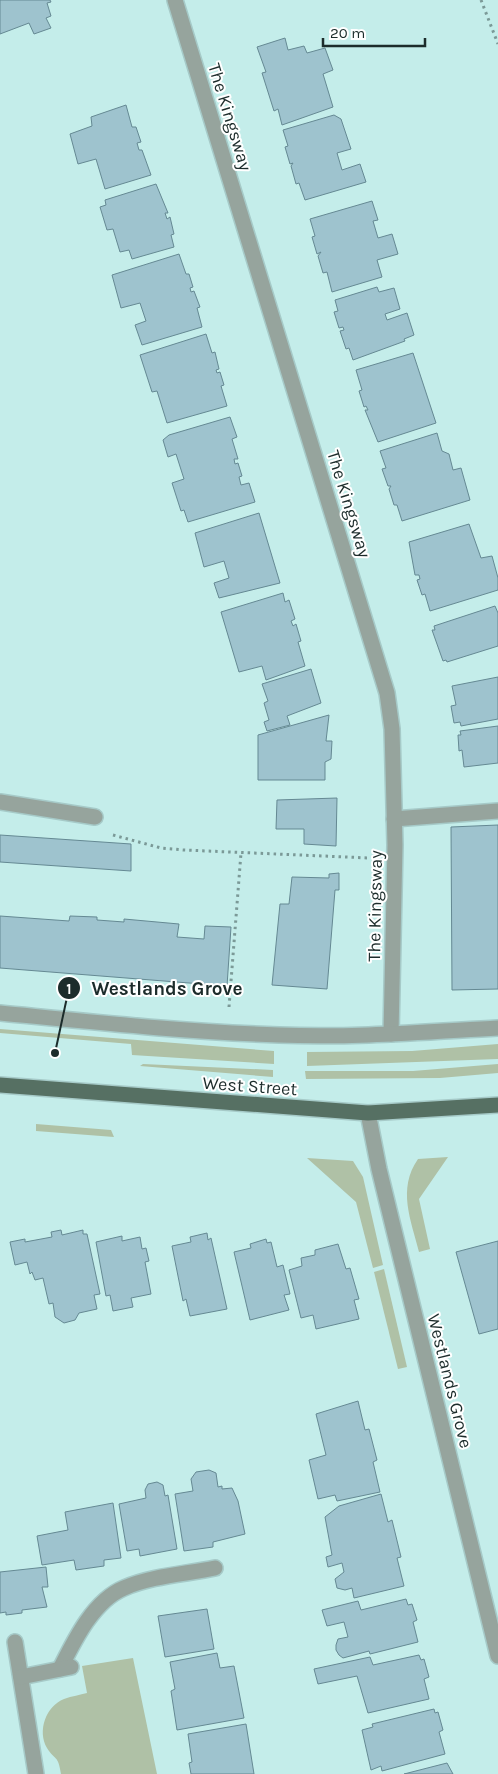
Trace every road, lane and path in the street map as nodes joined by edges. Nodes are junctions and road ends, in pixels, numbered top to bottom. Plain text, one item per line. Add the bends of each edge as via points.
1 (174, 0) edge
2 (481, 0) edge
3 (498, 44) edge
4 (0, 802) edge
5 (498, 811) edge
6 (95, 817) joint
7 (394, 819) junction
8 (241, 853) junction
9 (394, 859) junction
10 (0, 1013) edge
11 (498, 1028) edge
12 (228, 1032) junction
13 (391, 1034) junction
14 (0, 1085) edge
15 (498, 1105) edge
16 (368, 1113) junction
17 (215, 1568) dead end
18 (16, 1642) dead end
19 (498, 1656) edge
20 (21, 1677) junction
21 (36, 1774) edge

1 - 7 street, The Kingsway via 375,648 387,693 392,729
2 - 3 path
4 - 6 street
5 - 7 street
6 - 8 path via 110,834 123,839 161,848
7 - 9 street, The Kingsway
8 - 9 path
8 - 12 path
9 - 13 street, The Kingsway
10 - 12 street
11 - 13 street
12 - 13 street
14 - 16 main road, West Street
15 - 16 main road, West Street
16 - 19 street, Westlands Grove
17 - 20 street via 123,1588 81,1628 66,1668
18 - 20 street
20 - 21 street

